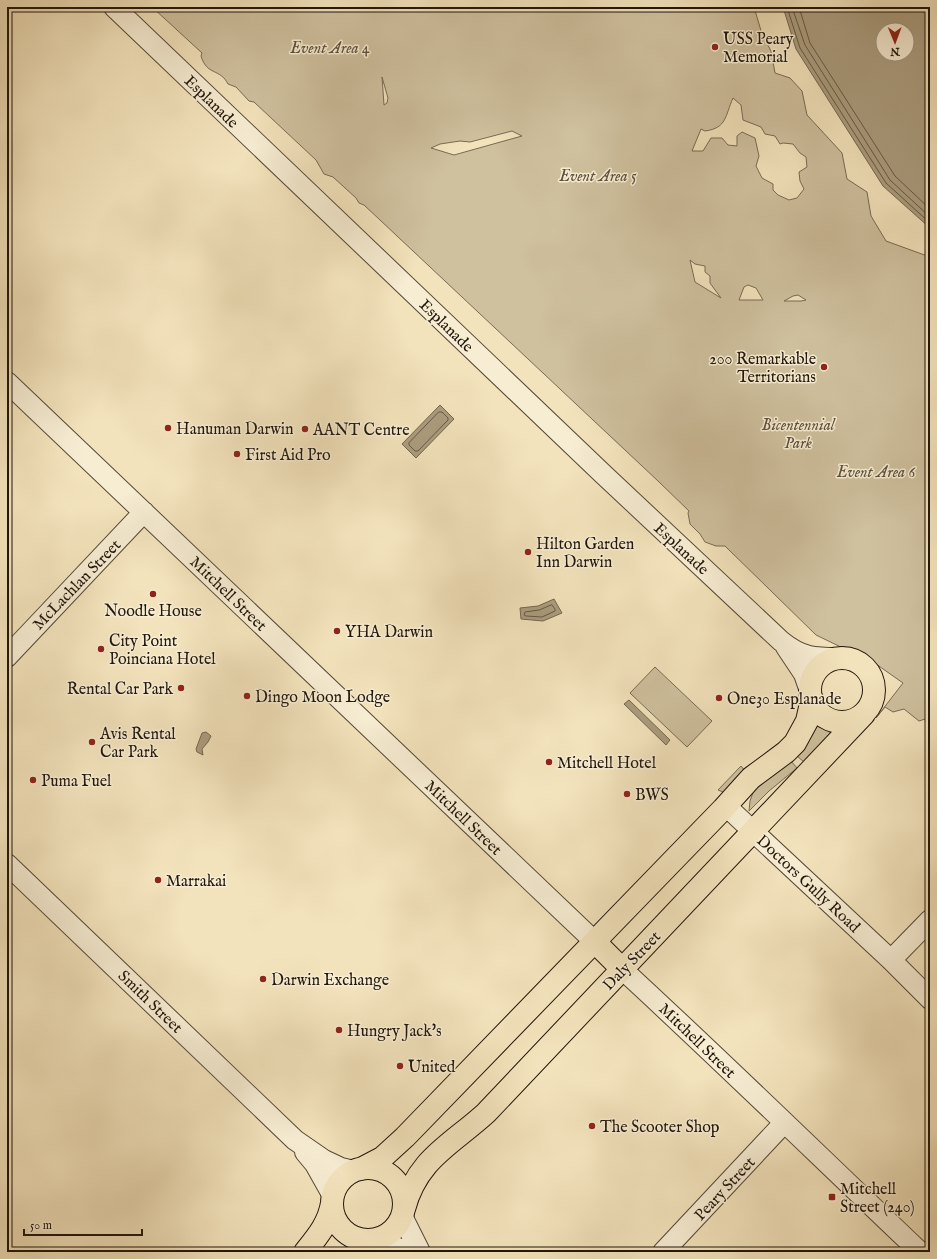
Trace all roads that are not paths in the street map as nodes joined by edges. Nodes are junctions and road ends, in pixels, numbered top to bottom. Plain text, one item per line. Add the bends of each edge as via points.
1 (114, 7) edge
2 (7, 382) edge
3 (144, 512) junction
4 (781, 641) junction
5 (7, 657) edge
6 (843, 658) junction
7 (811, 697) junction
8 (864, 714) junction
9 (726, 806) junction
10 (753, 831) junction
11 (7, 864) edge
12 (930, 920) edge
13 (595, 942) junction
14 (891, 960) junction
15 (622, 969) junction
16 (930, 999) edge
17 (784, 1123) junction
18 (296, 1140) junction
19 (357, 1170) junction
20 (332, 1200) junction
21 (403, 1213) junction
22 (376, 1239) junction
23 (305, 1252) edge
24 (355, 1252) edge
25 (406, 1252) edge
26 (420, 1252) edge
27 (663, 1252) edge
28 (920, 1252) edge

1 - 4 street, Esplanade via 598,470
2 - 3 street, Mitchell Street
3 - 5 street, McLachlan Street
3 - 13 street, Mitchell Street
4 - 6 street, Esplanade via 805,656
4 - 7 street, Esplanade via 804,674
6 - 7 main road via 827,662 821,667 812,679
6 - 8 main road, Daly Street via 853,660 862,666 874,683 874,697
7 - 8 main road via 820,713 829,719 847,722
7 - 9 main road via 807,721 795,743 751,778
8 - 10 main road, Daly Street
9 - 10 street, Doctors Gully Road
9 - 13 main road
10 - 14 street, Doctors Gully Road
10 - 15 main road, Daly Street
11 - 18 street, Smith Street
12 - 14 street
13 - 15 main road, Mitchell Street
13 - 19 main road via 405,1137 382,1158
14 - 16 street, Doctors Gully Road
15 - 17 street, Mitchell Street
15 - 21 main road, Daly Street via 486,1113 433,1158 411,1188
17 - 27 street, Peary Street
17 - 28 street, Mitchell Street
18 - 19 street, Smith Street via 324,1160 341,1168
18 - 20 street, Smith Street via 315,1164
19 - 20 main road via 338,1184
19 - 21 main road via 376,1169 390,1176 400,1188 404,1201
20 - 22 main road via 335,1219 343,1231 358,1239
20 - 23 main road via 328,1219
21 - 22 main road via 391,1232
21 - 26 street
22 - 24 main road
22 - 25 street

